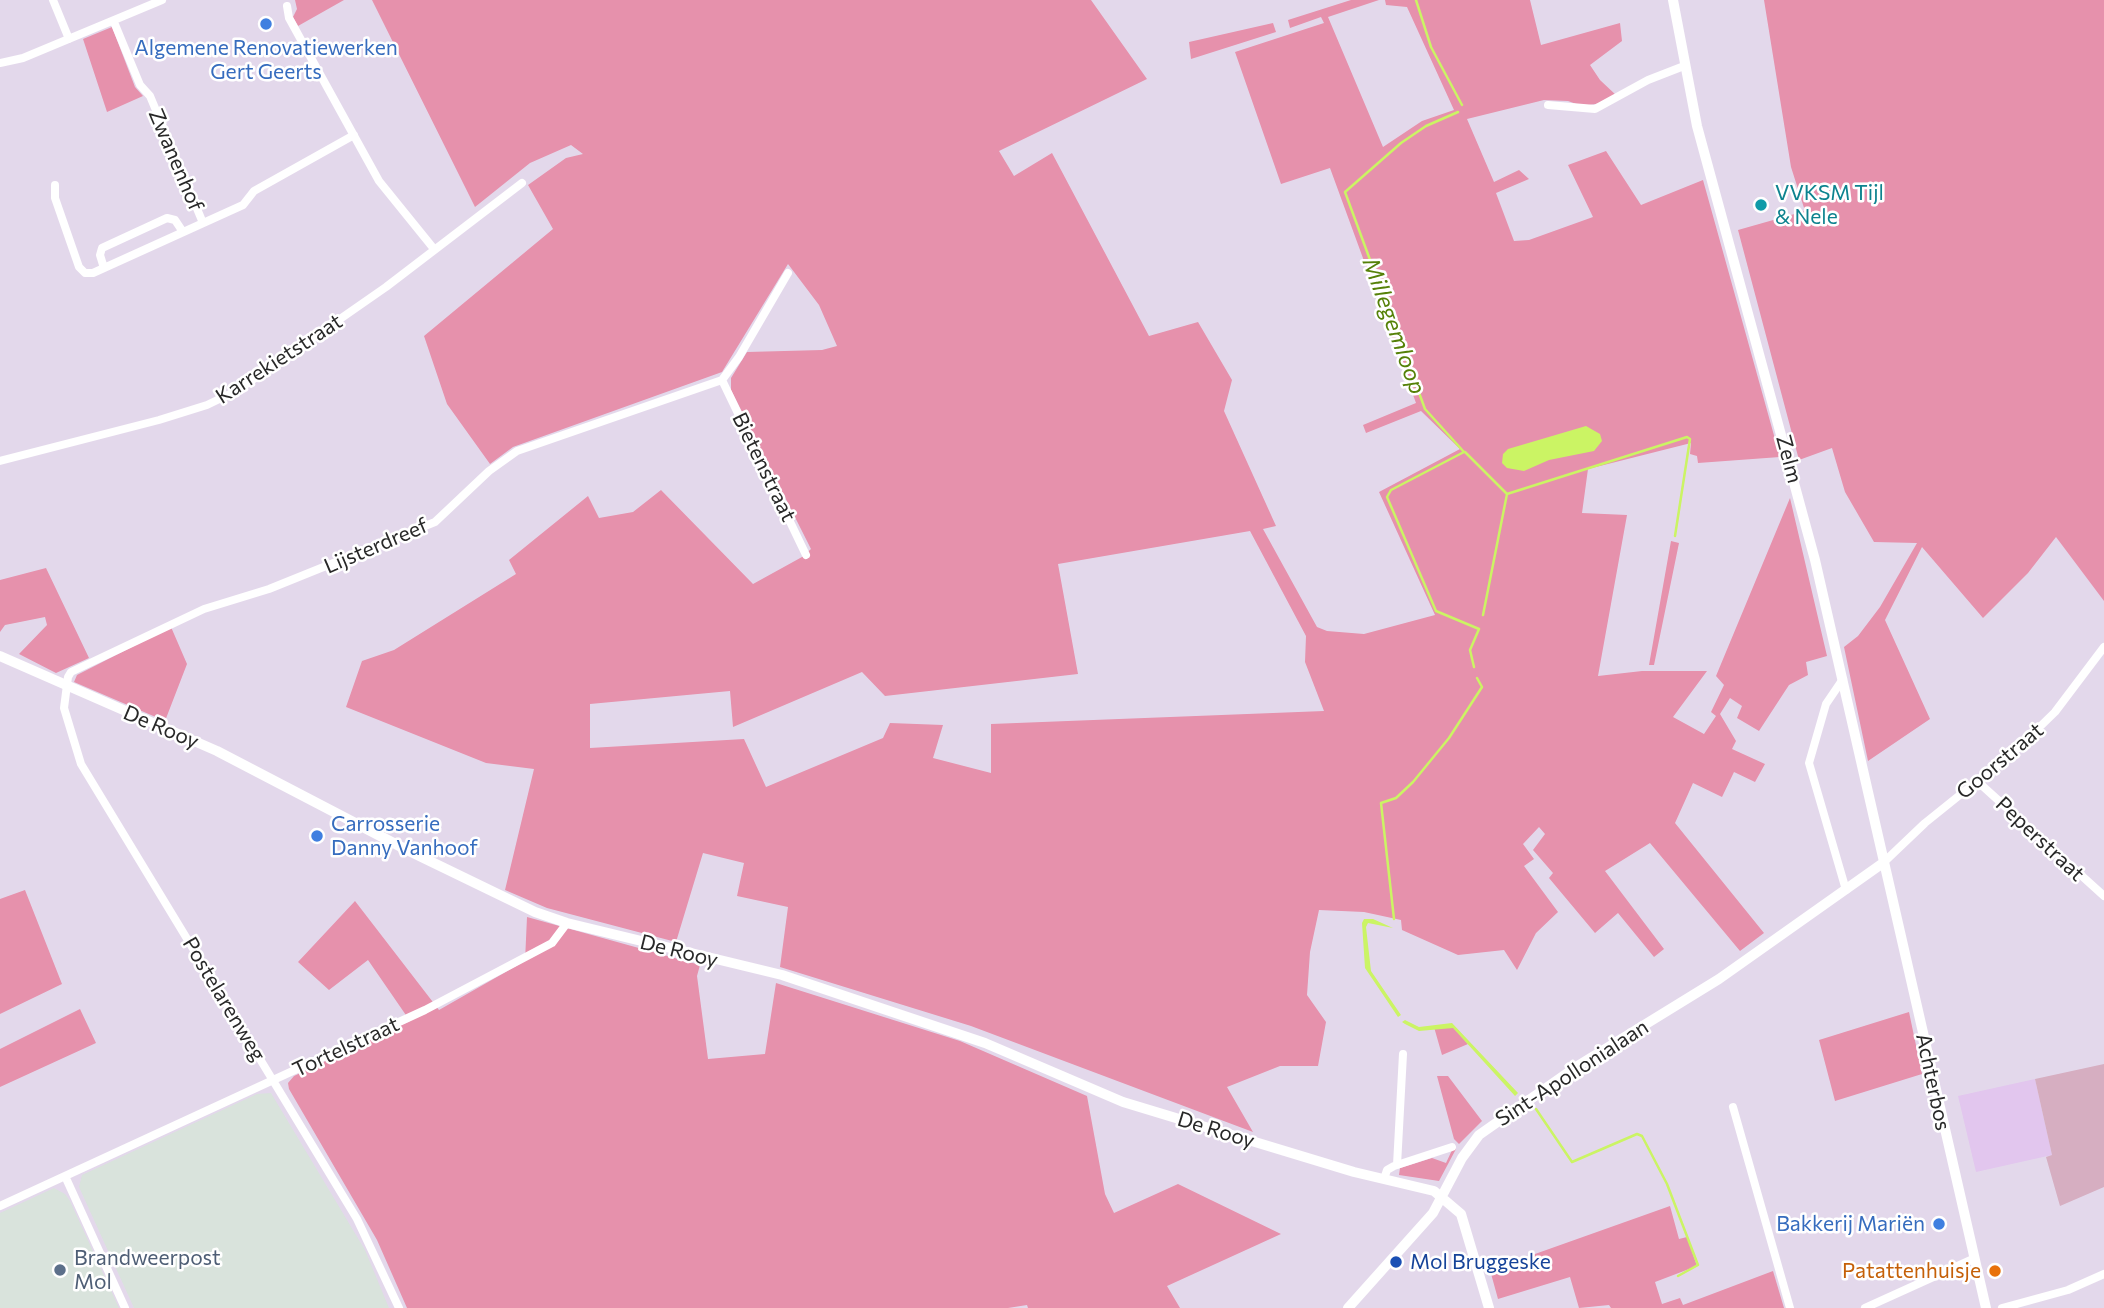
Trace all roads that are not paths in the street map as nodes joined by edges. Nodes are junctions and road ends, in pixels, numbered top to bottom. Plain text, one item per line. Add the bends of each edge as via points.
1 (53, 0) edge
2 (162, 0) edge
3 (1673, 0) edge
4 (287, 6) dead end
5 (114, 22) junction
6 (69, 38) junction
7 (0, 63) edge
8 (1684, 66) junction
9 (1548, 105) dead end
10 (354, 135) junction
11 (522, 183) dead end
12 (55, 185) dead end
13 (203, 223) junction
14 (183, 232) junction
15 (434, 250) junction
16 (104, 268) junction
17 (788, 273) dead end
18 (722, 380) junction
19 (0, 461) edge
20 (806, 555) dead end
21 (2104, 647) edge
22 (0, 656) edge
23 (1843, 679) junction
24 (66, 687) junction
25 (1977, 781) junction
26 (1882, 860) junction
27 (1846, 890) junction
28 (2104, 896) edge
29 (567, 923) junction
30 (1403, 1054) dead end
31 (273, 1080) junction
32 (1734, 1107) dead end
33 (1452, 1147) dead end
34 (1397, 1165) junction
35 (65, 1176) junction
36 (1384, 1179) junction
37 (1444, 1197) junction
38 (0, 1206) edge
39 (1973, 1259) junction
40 (2104, 1275) edge
41 (125, 1308) edge
42 (399, 1308) edge
43 (1348, 1308) edge
44 (1489, 1308) edge
45 (1790, 1308) edge
46 (1866, 1308) edge
47 (1986, 1308) edge
48 (2002, 1308) edge

1 - 6 street
2 - 5 street
3 - 8 street, Zelm
4 - 10 street via 289,18
5 - 6 street
5 - 13 street, Zwanenhof
6 - 7 street
8 - 9 street via 1595,109
8 - 23 street, Zelm
10 - 13 street, Zwanenhof via 254,191 243,205
10 - 15 street via 379,181
11 - 15 street, Karrekietstraat
12 - 16 street via 55,198 79,267 85,273
13 - 14 street, Zwanenhof
14 - 16 street, Zwanenhof
14 - 16 street, Zwanenhof via 172,218 124,238 100,251
15 - 19 street, Karrekietstraat via 245,385 207,405 100,438
17 - 18 street
18 - 20 street, Bietenstraat
18 - 24 street, Lijsterdreef via 517,451 435,522 178,620 71,672
21 - 25 street, Goorstraat via 2056,712
22 - 24 street, De Rooy
23 - 26 street, Zelm
23 - 27 street via 1826,704 1810,763
24 - 29 street, De Rooy via 217,751 468,880
24 - 31 street, Postelarenweg via 64,708 81,764
25 - 26 street, Goorstraat
25 - 28 street, Peperstraat
26 - 27 street, Sint-Apollonialaan
26 - 39 street, Achterbos
27 - 37 street, Sint-Apollonialaan via 1719,979 1479,1135
29 - 31 street, Tortelstraat via 552,943 492,976
29 - 36 street, De Rooy via 825,988 985,1043 1124,1102
30 - 34 street
31 - 35 street, Tortelstraat
31 - 42 street, Postelarenweg via 367,1238
32 - 45 street
33 - 34 street
34 - 36 street via 1387,1170
35 - 38 street, Tortelstraat
35 - 41 street
36 - 37 street, De Rooy
37 - 43 street, Sint-Apollonialaan
37 - 44 street via 1463,1220
39 - 46 street
39 - 47 street, Achterbos
40 - 48 street

